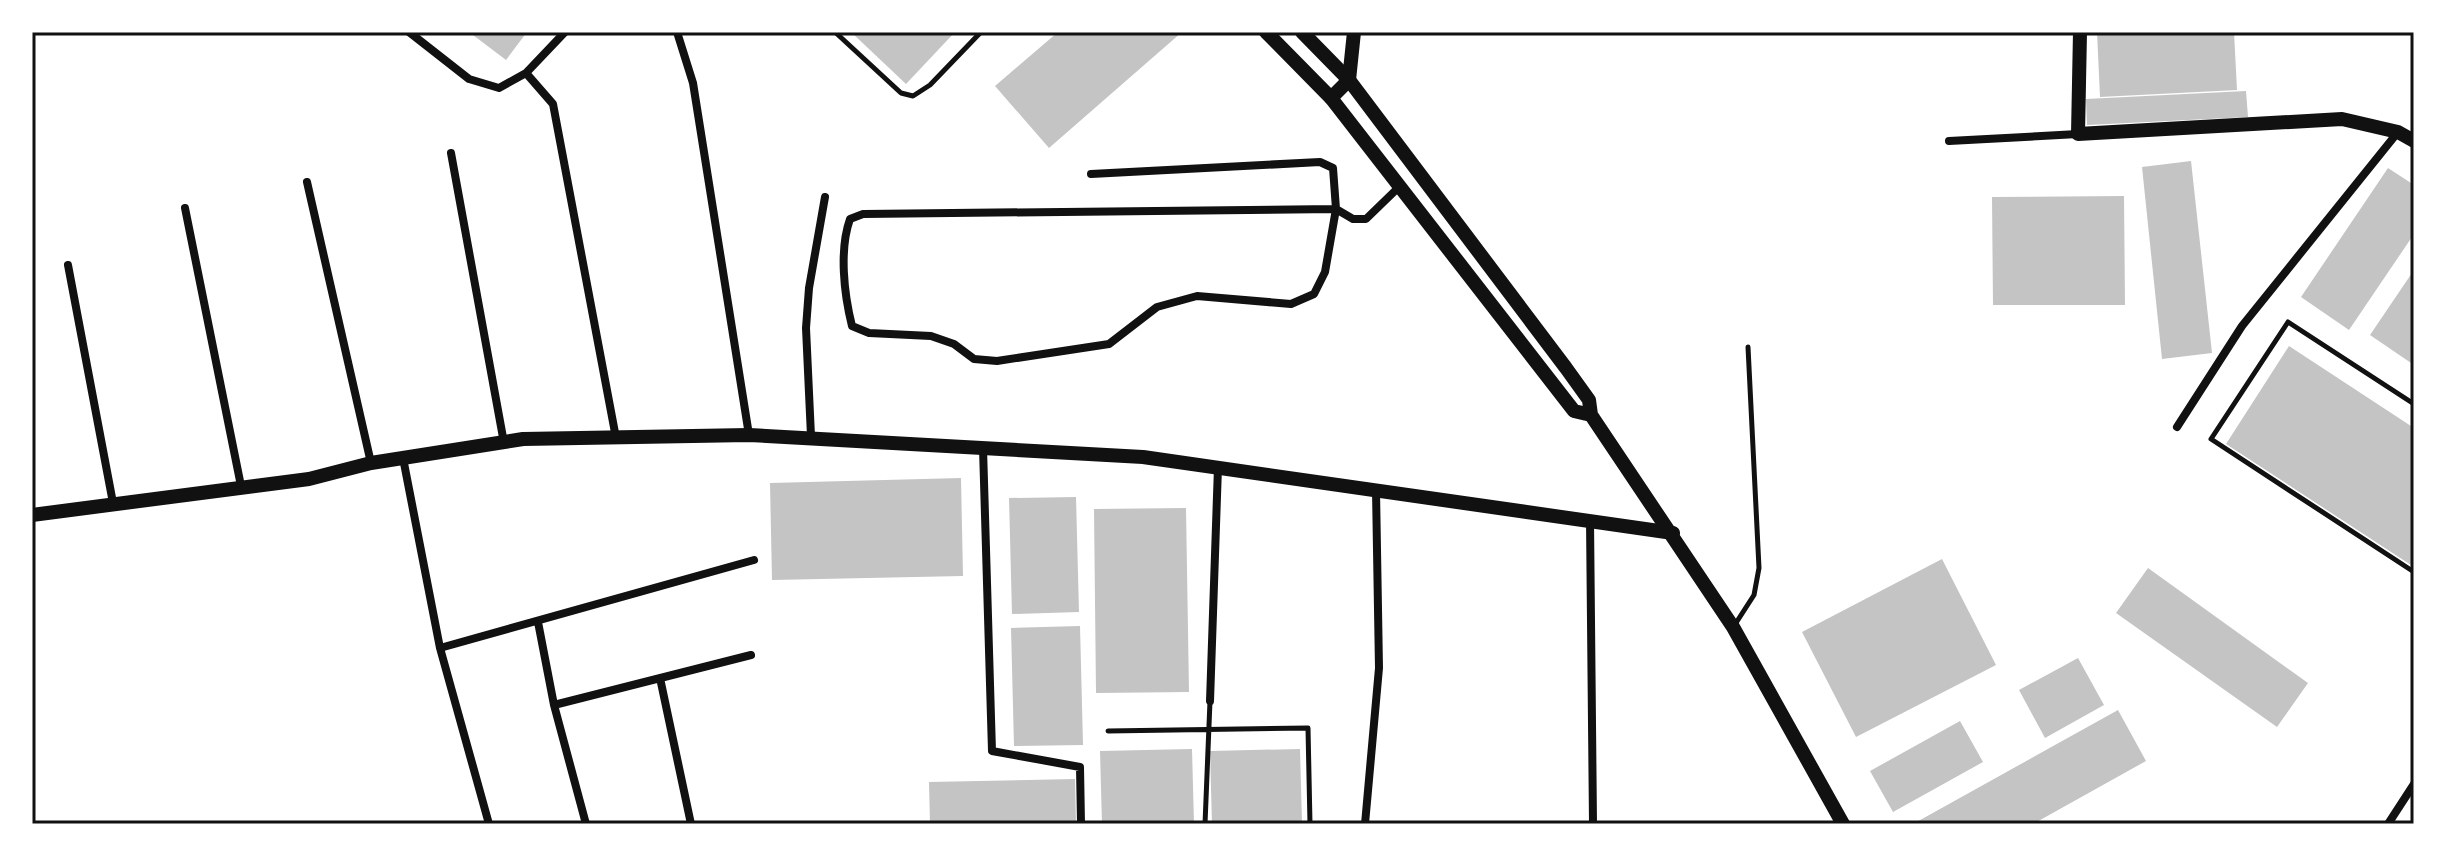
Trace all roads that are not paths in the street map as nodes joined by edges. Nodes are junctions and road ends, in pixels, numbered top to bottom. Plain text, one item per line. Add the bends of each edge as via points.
1 (409, 32) edge
2 (565, 32) edge
3 (677, 32) edge
4 (835, 32) edge
5 (981, 32) edge
6 (1266, 32) edge
7 (1302, 32) edge
8 (1354, 32) edge
9 (2080, 32) edge
10 (526, 73) junction
11 (1349, 80) junction
12 (1331, 98) junction
13 (2398, 132) junction
14 (2078, 134) junction
15 (1949, 141) dead end
16 (2414, 141) edge
17 (451, 153) dead end
18 (1091, 174) dead end
19 (307, 182) dead end
20 (1399, 187) junction
21 (825, 197) dead end
22 (185, 208) dead end
23 (1336, 209) junction
24 (68, 265) dead end
25 (1748, 347) dead end
26 (2414, 404) edge
27 (1591, 415) junction
28 (2177, 427) dead end
29 (749, 435) junction
30 (811, 436) junction
31 (616, 438) junction
32 (504, 443) junction
33 (983, 447) junction
34 (403, 458) junction
35 (371, 463) junction
36 (1218, 467) junction
37 (241, 486) junction
38 (1376, 489) junction
39 (113, 503) junction
40 (32, 515) edge
41 (1590, 520) junction
42 (1673, 533) junction
43 (754, 560) dead end
44 (2414, 572) edge
45 (538, 622) junction
46 (1733, 627) junction
47 (440, 648) junction
48 (751, 655) dead end
49 (660, 678) junction
50 (1210, 701) joint
51 (554, 705) junction
52 (1108, 731) dead end
53 (1208, 732) junction
54 (2414, 784) edge
55 (489, 824) edge
56 (586, 824) edge
57 (691, 824) edge
58 (1081, 824) edge
59 (1205, 824) edge
60 (1310, 824) edge
61 (1365, 824) edge
62 (1593, 824) edge
63 (1843, 824) edge
64 (2388, 824) edge

1 - 10 street via 469,79 499,88
2 - 10 street
3 - 29 street via 693,83
4 - 5 lane via 901,93 913,96
6 - 12 street
7 - 11 street
8 - 11 street
9 - 14 street
10 - 31 street via 553,104
11 - 12 street
11 - 27 street via 1566,368 1589,400
12 - 20 street
13 - 14 street via 2342,119
13 - 16 street
13 - 28 street via 2242,326
14 - 15 street
17 - 32 street
18 - 23 street via 1320,162 1333,168
19 - 35 street
20 - 23 street via 1366,219 1353,219
20 - 27 street via 1574,411
21 - 30 street via 806,328
22 - 37 street
23 - 23 street via 1325,272 1314,294 1291,304 1197,296 1157,307 1109,344 997,361 974,359 931,336 869,333 852,326 847,304 845,234 850,219 863,214
24 - 39 street
25 - 46 lane via 1759,568 1754,595
26 - 44 lane via 2288,322 2211,439
27 - 42 street
29 - 30 street
29 - 31 street
30 - 33 street
31 - 32 street
32 - 34 street
33 - 36 street
33 - 58 street via 992,751 1080,767
34 - 35 street
34 - 47 street
35 - 37 street via 309,479
36 - 38 street
36 - 50 street
37 - 39 street
38 - 41 street
38 - 61 street via 1379,668
39 - 40 street
41 - 42 street
41 - 62 street
42 - 46 street
43 - 45 street
45 - 47 street
45 - 51 street
46 - 63 street
47 - 55 street
48 - 49 street
49 - 51 street
49 - 57 street
50 - 53 lane
51 - 56 street
52 - 53 lane
53 - 59 lane
53 - 60 lane via 1308,728
54 - 64 street

